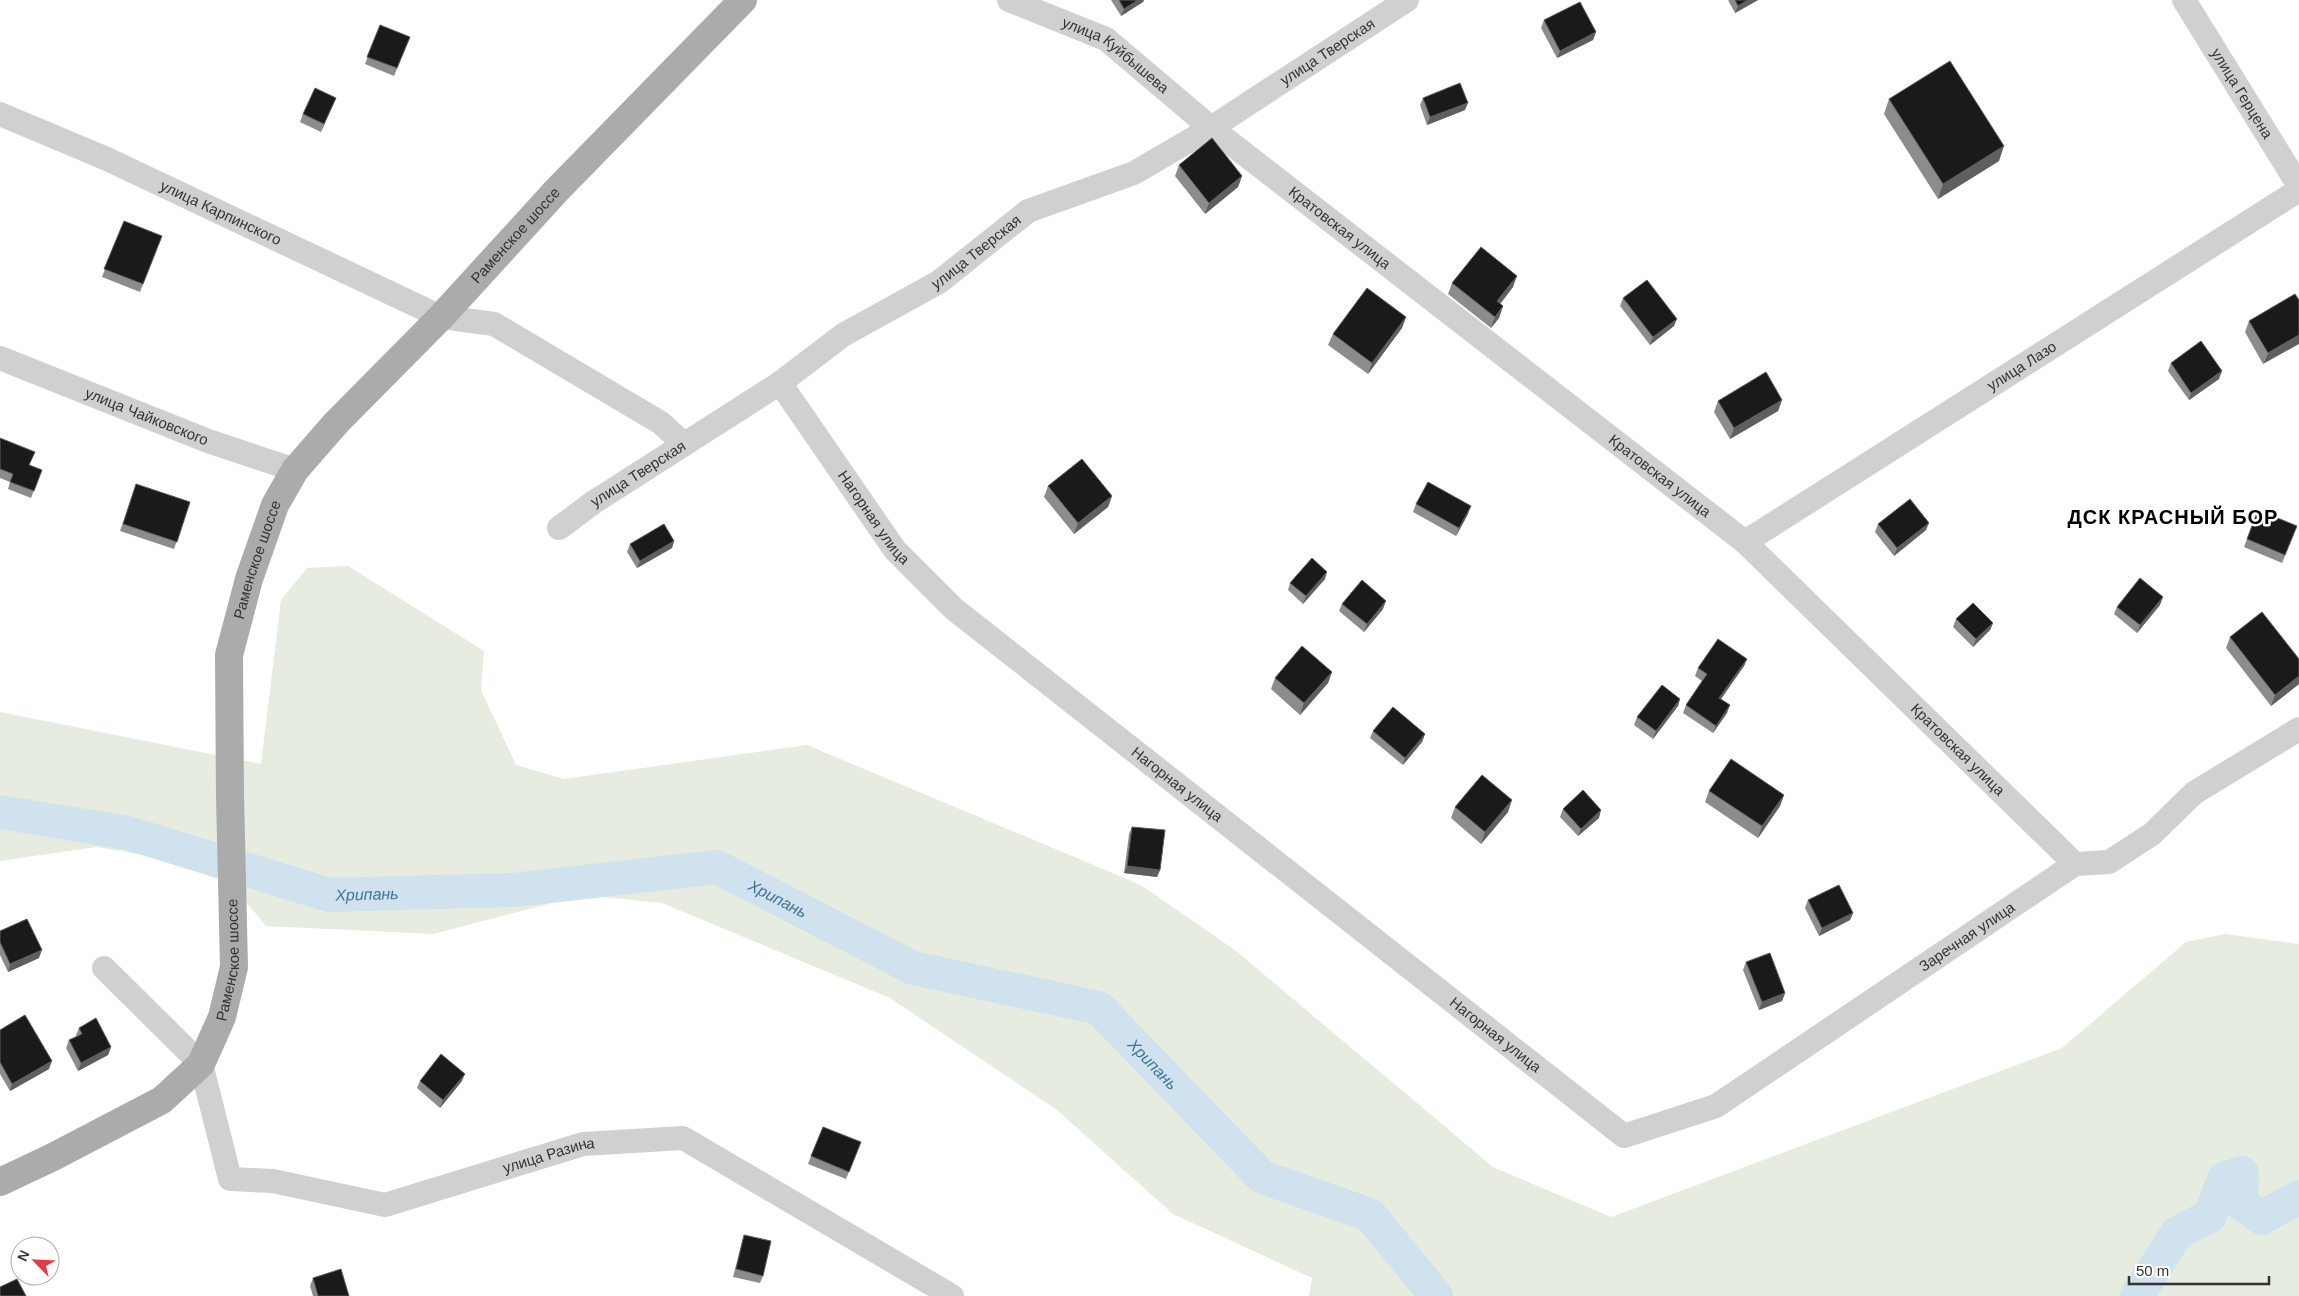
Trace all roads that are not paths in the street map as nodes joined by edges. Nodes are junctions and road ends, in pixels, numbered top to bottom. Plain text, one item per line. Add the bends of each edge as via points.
1 (743, 0) edge
2 (1009, 0) edge
3 (1407, 0) edge
4 (2184, 0) edge
5 (0, 114) edge
6 (1210, 128) junction
7 (2299, 188) edge
8 (441, 317) junction
9 (0, 358) edge
10 (780, 383) junction
11 (684, 444) junction
12 (294, 470) junction
13 (560, 528) dead end
14 (1745, 542) junction
15 (2299, 729) edge
16 (2074, 864) junction
17 (104, 968) dead end
18 (201, 1064) junction
19 (1624, 1136) joint
20 (0, 1182) edge
21 (952, 1296) edge

1 - 8 main road, Раменское шоссе via 557,190
2 - 6 street, улица Куйбышева via 1106,39
3 - 6 street, улица Тверская
4 - 7 street, улица Герцена
5 - 8 street, улица Карпинского via 107,160
6 - 10 street, улица Тверская via 1134,173 1028,211 938,282 842,335
6 - 14 street, Кратовская улица
7 - 14 street, улица Лазо
8 - 11 street, улица Карпинского via 494,324 661,423
8 - 12 main road, Раменское шоссе
9 - 12 street, улица Чайковского via 208,441
10 - 11 street, улица Тверская
10 - 19 street, Нагорная улица via 895,550 954,609
11 - 13 street, улица Тверская
12 - 18 main road, Раменское шоссе via 274,505 249,579 230,655 234,967 222,1017
14 - 16 street, Кратовская улица
15 - 16 street via 2194,793 2152,834 2109,862
16 - 19 street, Заречная улица via 1716,1106
17 - 18 street
18 - 20 main road, Раменское шоссе via 162,1100
18 - 21 street, улица Разина via 230,1179 273,1180 385,1205 583,1144 683,1138

